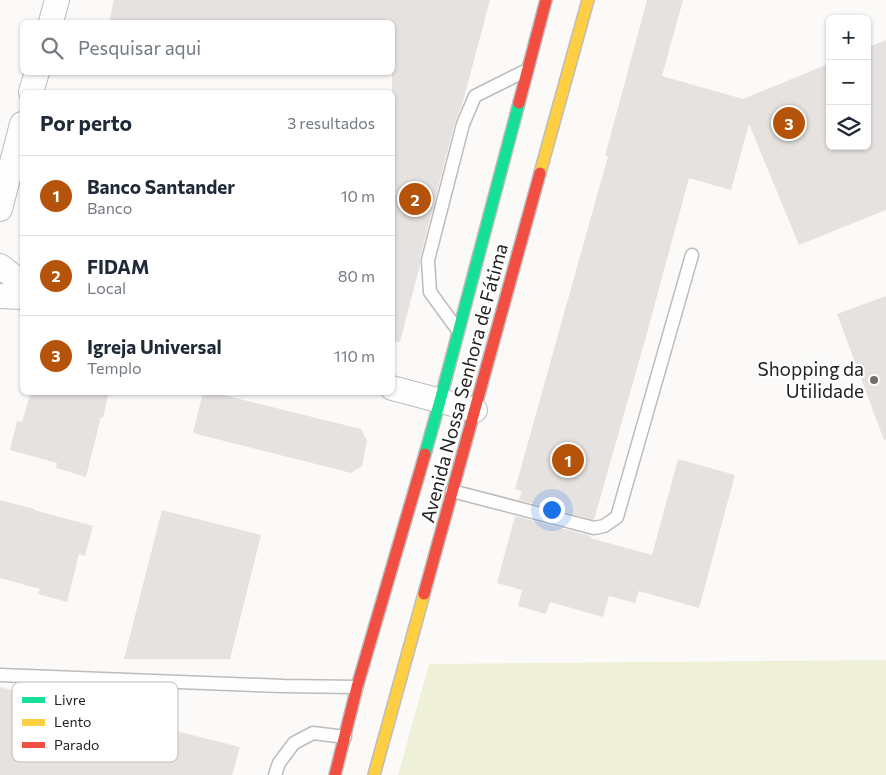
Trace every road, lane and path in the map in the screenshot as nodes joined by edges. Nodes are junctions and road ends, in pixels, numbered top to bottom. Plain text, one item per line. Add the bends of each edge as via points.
1 (57, 0) edge
2 (546, 0) edge
3 (588, 0) edge
4 (52, 20) edge
5 (527, 70) junction
6 (36, 75) edge
7 (32, 90) edge
8 (20, 131) edge
9 (3, 186) edge
10 (0, 208) edge
11 (692, 255) dead end
12 (0, 266) edge
13 (20, 281) edge
14 (0, 296) edge
15 (20, 297) edge
16 (458, 330) junction
17 (395, 389) edge
18 (440, 401) junction
19 (475, 410) junction
20 (452, 491) junction
21 (0, 675) edge
22 (357, 687) junction
23 (345, 737) junction
24 (275, 775) edge
25 (334, 775) edge
26 (374, 775) edge

1 - 4 street
2 - 5 main road, Avenida Nossa Senhora de Fátima
3 - 19 main road, Avenida Nossa Senhora de Fátima
5 - 16 main road, Avenida Nossa Senhora de Fátima
5 - 16 lane via 475,96 463,124 428,260 430,292
6 - 7 street
8 - 9 street
9 - 10 street
11 - 20 lane via 617,517 604,526 594,528
12 - 13 street
14 - 15 street
16 - 18 main road, Avenida Nossa Senhora de Fátima
17 - 18 street
18 - 19 street
18 - 22 main road, Avenida Nossa Senhora de Fátima
19 - 20 main road, Avenida Nossa Senhora de Fátima
20 - 26 main road, Avenida Nossa Senhora de Fátima
21 - 22 lane
22 - 23 main road, Avenida Nossa Senhora de Fátima
23 - 24 lane via 314,733 294,743
23 - 25 main road, Avenida Nossa Senhora de Fátima

